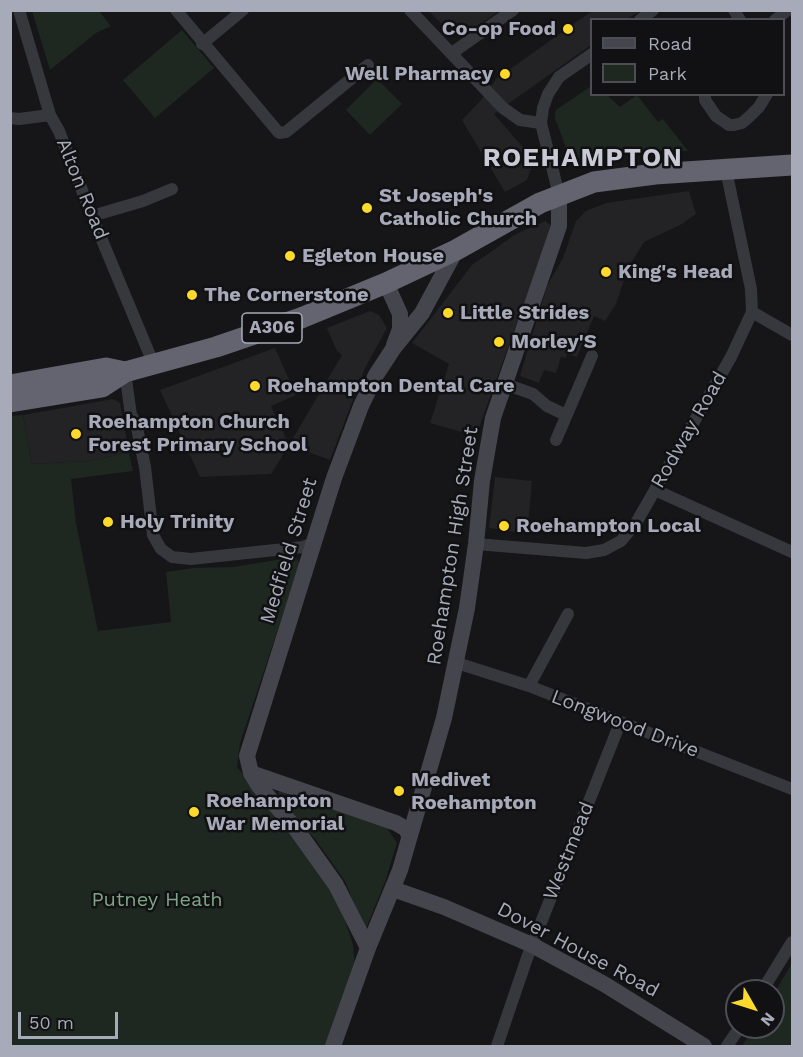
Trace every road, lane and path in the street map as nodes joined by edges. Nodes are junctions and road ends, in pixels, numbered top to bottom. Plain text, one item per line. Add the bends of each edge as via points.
1 (19, 10) edge
2 (176, 10) edge
3 (243, 10) edge
4 (410, 10) edge
5 (513, 10) edge
6 (202, 44) junction
7 (452, 53) junction
8 (590, 55) edge
9 (368, 65) dead end
10 (705, 96) edge
11 (766, 96) edge
12 (50, 115) junction
13 (10, 118) edge
14 (541, 123) junction
15 (792, 165) edge
16 (726, 170) junction
17 (172, 189) dead end
18 (559, 195) junction
19 (92, 216) junction
20 (456, 250) junction
21 (386, 283) junction
22 (752, 312) junction
23 (792, 335) edge
24 (393, 349) junction
25 (592, 356) dead end
26 (154, 365) junction
27 (125, 372) junction
28 (505, 384) junction
29 (10, 385) edge
30 (10, 402) edge
31 (566, 415) junction
32 (556, 440) dead end
33 (655, 490) junction
34 (314, 543) junction
35 (476, 544) junction
36 (792, 552) edge
37 (568, 614) dead end
38 (457, 663) junction
39 (529, 686) junction
40 (620, 723) junction
41 (251, 773) junction
42 (792, 789) edge
43 (409, 835) junction
44 (393, 889) junction
45 (792, 942) edge
46 (532, 945) junction
47 (368, 948) junction
48 (769, 979) edge
49 (333, 1047) edge
50 (497, 1047) edge
51 (704, 1047) edge

1 - 12 street, Alton Road
2 - 6 street
3 - 6 street
4 - 7 street
5 - 7 street
6 - 9 street via 279,133 292,128
7 - 14 street via 513,116
8 - 14 street via 553,85
10 - 11 street via 716,116 734,125 750,116
12 - 13 street
12 - 19 street, Alton Road
14 - 18 street
15 - 16 highway, A306
16 - 18 highway, A306 via 626,177 594,182
16 - 22 street, Rodway Road via 751,289
17 - 19 street
18 - 20 highway, A306
18 - 28 street, Roehampton High Street via 559,226
19 - 26 street, Alton Road
20 - 21 highway, A306
20 - 24 street, Medfield Street via 422,313
21 - 24 street, Medfield Street via 400,314
21 - 26 highway, A306 via 293,320
22 - 23 street
22 - 33 street, Rodway Road via 731,357
24 - 34 street, Medfield Street via 361,406
25 - 31 street
26 - 27 highway, A306
27 - 29 highway, A306 via 106,368
27 - 30 highway, A306 via 102,387
27 - 34 street via 131,415 142,451 153,535 161,549 172,557 191,559
28 - 31 street via 533,394
28 - 35 street, Roehampton High Street via 489,439
31 - 32 street
33 - 35 street, Rodway Road via 621,541 604,550 586,553
33 - 36 street
34 - 41 street, Medfield Street via 250,744
35 - 38 street, Roehampton High Street
37 - 39 street
38 - 39 street, Longwood Drive
38 - 43 street, Roehampton High Street
39 - 40 street, Longwood Drive
40 - 42 street, Longwood Drive
40 - 46 street, Westmead
41 - 43 street via 396,823
41 - 47 street via 336,885
43 - 44 street
44 - 46 street, Dover House Road
44 - 47 street
45 - 48 street
46 - 50 street, Westmead
46 - 51 street, Dover House Road via 604,984
47 - 49 street

